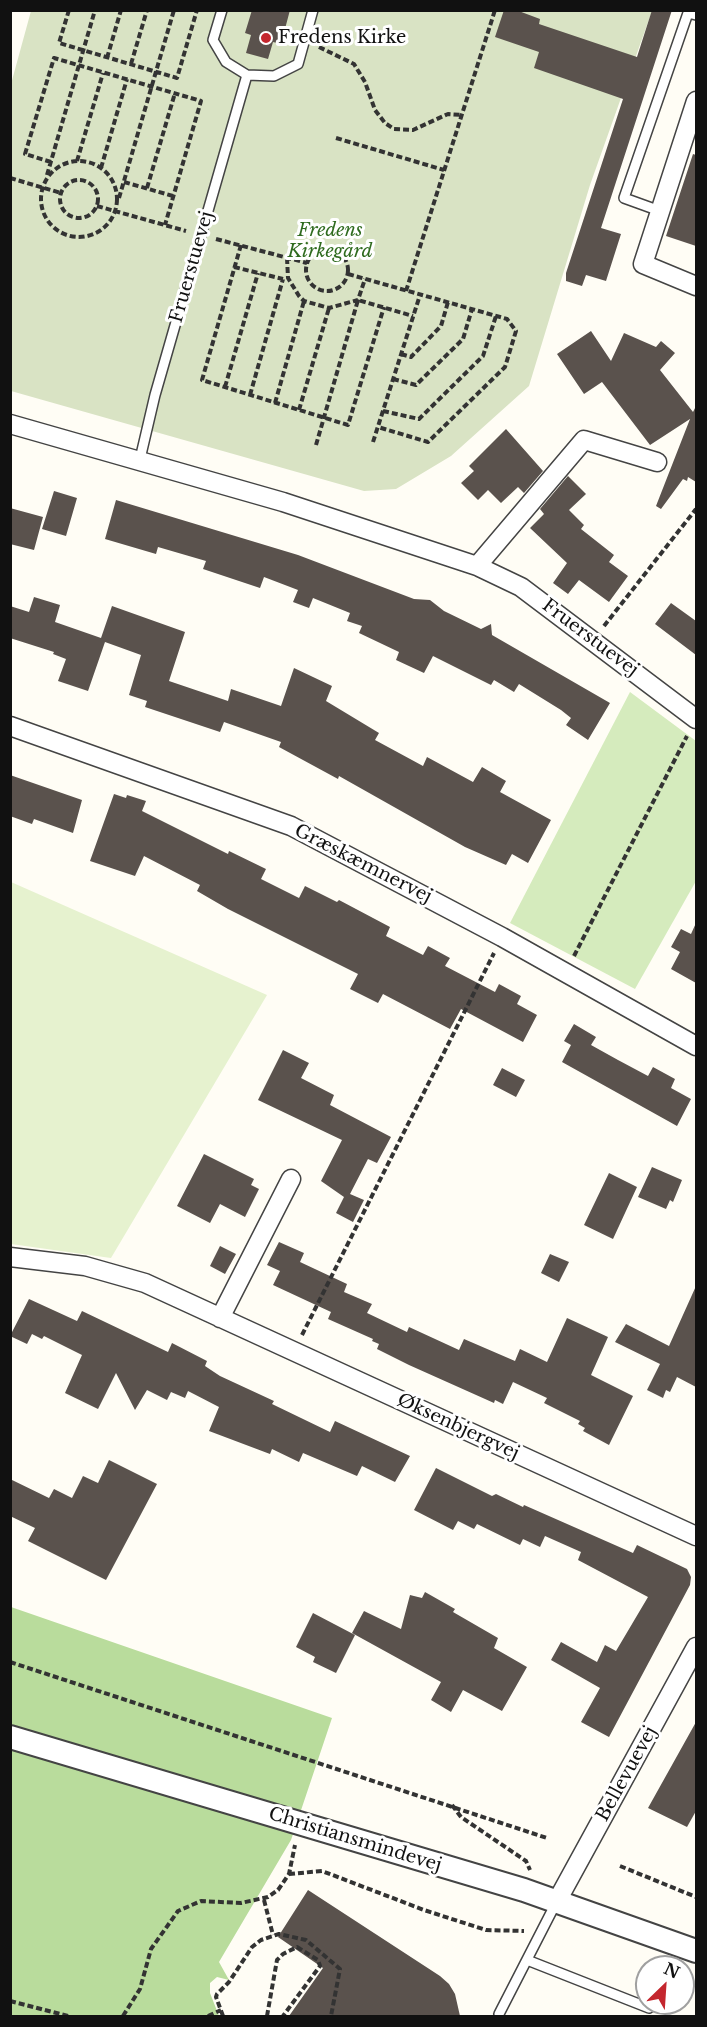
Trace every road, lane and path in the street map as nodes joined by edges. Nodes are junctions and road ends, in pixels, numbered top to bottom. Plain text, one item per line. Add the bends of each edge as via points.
1 (69, 10) edge
2 (95, 10) edge
3 (121, 10) edge
4 (147, 10) edge
5 (174, 10) edge
6 (196, 10) edge
7 (222, 10) edge
8 (313, 10) edge
9 (495, 10) edge
10 (696, 15) edge
11 (304, 42) junction
12 (84, 50) junction
13 (107, 57) junction
14 (131, 64) junction
15 (79, 65) junction
16 (156, 72) junction
17 (103, 73) junction
18 (247, 75) junction
19 (127, 79) junction
20 (152, 87) junction
21 (175, 93) junction
22 (696, 101) edge
23 (462, 115) junction
24 (336, 138) dead end
25 (78, 161) junction
26 (51, 162) junction
27 (101, 168) junction
28 (444, 170) junction
29 (10, 178) edge
30 (46, 178) junction
31 (124, 182) junction
32 (43, 187) junction
33 (147, 189) junction
34 (61, 193) junction
35 (173, 196) junction
36 (118, 202) junction
37 (660, 211) junction
38 (165, 225) dead end
39 (241, 245) dead end
40 (287, 258) dead end
41 (234, 267) junction
42 (258, 273) junction
43 (348, 274) junction
44 (283, 279) junction
45 (365, 279) junction
46 (289, 280) junction
47 (696, 286) edge
48 (406, 291) junction
49 (420, 294) junction
50 (358, 300) junction
51 (304, 301) junction
52 (448, 302) junction
53 (384, 307) junction
54 (329, 308) junction
55 (471, 309) junction
56 (413, 316) junction
57 (496, 316) junction
58 (401, 354) junction
59 (393, 379) junction
60 (225, 387) junction
61 (250, 395) junction
62 (275, 403) junction
63 (299, 410) junction
64 (383, 411) junction
65 (324, 417) junction
66 (10, 424) edge
67 (378, 428) junction
68 (374, 442) dead end
69 (316, 445) dead end
70 (140, 459) junction
71 (657, 462) dead end
72 (696, 509) edge
73 (477, 566) junction
74 (593, 639) junction
75 (696, 719) edge
76 (10, 726) edge
77 (502, 937) junction
78 (565, 973) junction
79 (696, 1046) edge
80 (291, 1179) dead end
81 (10, 1257) edge
82 (220, 1318) junction
83 (293, 1351) junction
84 (696, 1536) edge
85 (696, 1647) edge
86 (10, 1662) edge
87 (10, 1737) edge
88 (452, 1805) junction
89 (294, 1822) junction
90 (547, 1838) dead end
91 (620, 1866) dead end
92 (531, 1868) dead end
93 (289, 1874) junction
94 (696, 1897) edge
95 (264, 1900) junction
96 (557, 1901) junction
97 (541, 1933) junction
98 (273, 1935) junction
99 (696, 1951) edge
100 (527, 1960) junction
101 (10, 2001) edge
102 (635, 2002) edge
103 (220, 2010) junction
104 (499, 2014) dead end
105 (68, 2016) edge
106 (123, 2016) edge
107 (207, 2016) edge
108 (223, 2016) edge
109 (267, 2016) edge
110 (283, 2016) edge
111 (331, 2016) edge

1 - 12 path via 59,43
2 - 12 path
3 - 13 path
4 - 14 path
5 - 16 path
6 - 16 path via 177,78
7 - 18 lane via 213,40 226,62
8 - 11 lane
9 - 23 path
10 - 37 lane via 688,13 624,198
11 - 18 lane via 298,64 274,76
11 - 23 path via 354,64 375,110 394,129 413,130 447,114
12 - 13 path
12 - 15 path
13 - 14 path
14 - 16 path
15 - 17 path
15 - 26 path
15 - 26 path via 54,58 32,133 26,154
16 - 20 path
17 - 19 path
17 - 25 path
18 - 70 lane, Fruerstuevej
19 - 20 path
19 - 27 path
20 - 21 path
20 - 31 path
21 - 33 path
21 - 35 path via 201,101
22 - 37 street
23 - 28 path
24 - 28 path
25 - 27 path
25 - 30 path via 60,166
26 - 30 path
27 - 36 path via 113,183
28 - 48 path
29 - 32 path
30 - 32 path
31 - 33 path
31 - 36 path
32 - 34 path
32 - 36 path via 41,198 48,221 67,235 78,237 101,230 110,222
33 - 35 path
34 - 34 path via 64,212 76,218 88,216 97,206 98,194 86,181 68,183
35 - 38 path
37 - 47 street via 644,264
39 - 41 path
40 - 46 path
41 - 42 path
41 - 60 path via 202,380
42 - 44 path
42 - 60 path
43 - 43 path via 335,290 322,291 307,277 307,263 316,252 329,249 342,255
43 - 45 path
44 - 46 path
44 - 61 path
45 - 48 path
45 - 50 path
46 - 51 path
48 - 49 path
49 - 52 path
49 - 56 path
50 - 53 path
50 - 54 path
50 - 65 path
51 - 54 path
51 - 62 path
52 - 55 path
52 - 58 path via 441,326 411,357
53 - 56 path
53 - 65 path via 348,425
54 - 63 path
55 - 57 path
55 - 59 path via 464,339 416,385
56 - 58 path
57 - 64 path via 483,356 419,419
57 - 67 path via 507,319 516,331 505,367 428,442
58 - 59 path
59 - 64 path
60 - 61 path
61 - 62 path
62 - 63 path
63 - 65 path
64 - 67 path
65 - 69 path
66 - 70 street, Fruerstuevej
67 - 68 path
70 - 73 street, Fruerstuevej
71 - 73 street via 584,440
72 - 74 path
73 - 74 street, Fruerstuevej via 522,586
74 - 75 street, Fruerstuevej
75 - 78 path
76 - 77 street, Græskæmnervej via 291,826
77 - 78 street, Græskæmnervej
77 - 83 path
78 - 79 street, Græskæmnervej
80 - 82 street
81 - 82 street, Øksenbjergvej via 85,1266 145,1283
82 - 83 street, Øksenbjergvej
83 - 84 street, Øksenbjergvej
85 - 96 street, Bellevuevej
86 - 88 path
87 - 89 street, Christiansmindevej
88 - 90 path
88 - 92 path via 461,1817
89 - 93 path via 294,1855
89 - 96 street, Christiansmindevej
91 - 94 path
93 - 95 path via 278,1890
93 - 97 path via 322,1871 486,1930
95 - 98 path
95 - 106 path via 201,1901 178,1911 151,1949 140,1989
96 - 97 lane
96 - 99 street, Christiansmindevej
97 - 100 lane
98 - 103 path via 252,1947 230,1982 217,1994
98 - 111 path via 288,1934 306,1940 340,1969
100 - 102 lane
100 - 104 lane
101 - 105 path
103 - 107 path
103 - 108 path
109 - 110 path via 277,1960 297,1947 318,1960 320,1966

